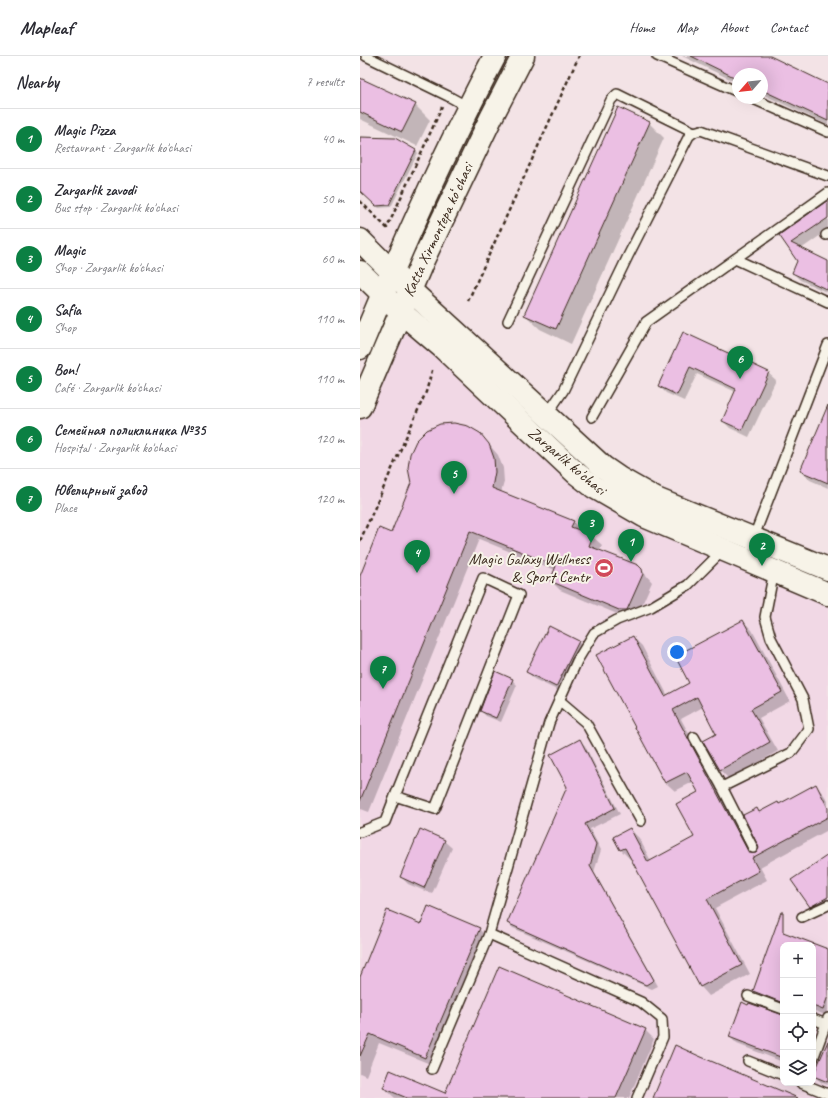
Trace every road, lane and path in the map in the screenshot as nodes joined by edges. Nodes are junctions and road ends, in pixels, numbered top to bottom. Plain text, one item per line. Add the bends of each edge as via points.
1 (366, 56) edge
2 (495, 56) edge
3 (523, 56) edge
4 (579, 56) edge
5 (657, 56) edge
6 (732, 89) edge
7 (448, 96) junction
8 (765, 104) edge
9 (468, 107) junction
10 (694, 132) junction
11 (828, 132) edge
12 (828, 176) edge
13 (828, 193) edge
14 (360, 201) edge
15 (360, 240) edge
16 (735, 259) junction
17 (360, 272) edge
18 (392, 272) junction
19 (398, 297) junction
20 (468, 301) dead end
21 (828, 302) edge
22 (508, 321) dead end
23 (828, 345) edge
24 (360, 348) edge
25 (433, 367) dead end
26 (360, 407) edge
27 (546, 416) junction
28 (592, 417) dead end
29 (753, 539) junction
30 (360, 541) edge
31 (723, 550) junction
32 (828, 569) edge
33 (774, 571) junction
34 (828, 594) edge
35 (559, 700) junction
36 (694, 738) dead end
37 (722, 787) junction
38 (395, 796) junction
39 (641, 821) dead end
40 (360, 832) edge
41 (753, 848) dead end
42 (828, 905) edge
43 (802, 917) dead end
44 (489, 934) junction
45 (748, 996) dead end
46 (780, 1008) edge
47 (816, 1019) edge
48 (827, 1021) edge
49 (816, 1051) edge
50 (748, 1061) dead end
51 (432, 1069) dead end
52 (780, 1074) edge
53 (810, 1086) edge
54 (828, 1094) edge
55 (637, 1098) edge

1 - 7 lane
2 - 9 main road, Katta Xirmontepa koʻchasi
3 - 19 main road, Katta Xirmontepa koʻchasi via 427,251
4 - 20 path
5 - 6 lane
7 - 9 lane
7 - 14 path via 387,228
8 - 11 lane
9 - 18 main road, Katta Xirmontepa koʻchasi
10 - 12 lane via 701,130
10 - 22 lane via 617,94 611,100
10 - 27 lane via 688,136 563,391
13 - 16 lane
15 - 18 main road
16 - 21 lane
16 - 28 lane via 646,322
17 - 19 main road, Zargarlik ko'chasi
18 - 19 main road, Katta Xirmontepa koʻchasi
19 - 24 main road, Katta Xirmontepa koʻchasi
19 - 26 main road, Katta Xirmontepa koʻchasi
19 - 27 main road, Zargarlik ko'chasi
19 - 31 main road, Zargarlik ko'chasi via 442,347 576,473 594,487 644,516
23 - 29 lane
25 - 30 path via 426,392
27 - 29 main road, Zargarlik ko'chasi via 618,478 656,499
29 - 32 main road, Zargarlik ko'chasi
31 - 33 main road, Zargarlik ko'chasi
31 - 35 lane via 688,585 652,607 616,620 594,633 577,661
33 - 34 main road, Zargarlik ko'chasi
33 - 37 lane via 765,617 772,638 803,699 809,729 791,753
35 - 39 lane via 586,723
35 - 44 lane via 549,723
36 - 37 lane
37 - 41 lane
38 - 38 lane via 482,578 519,595 435,809
38 - 40 lane via 385,822
42 - 43 lane
44 - 51 lane
44 - 55 lane via 641,1002 662,1019 663,1037
45 - 46 lane
47 - 48 lane
48 - 49 lane
50 - 52 lane
53 - 54 lane

